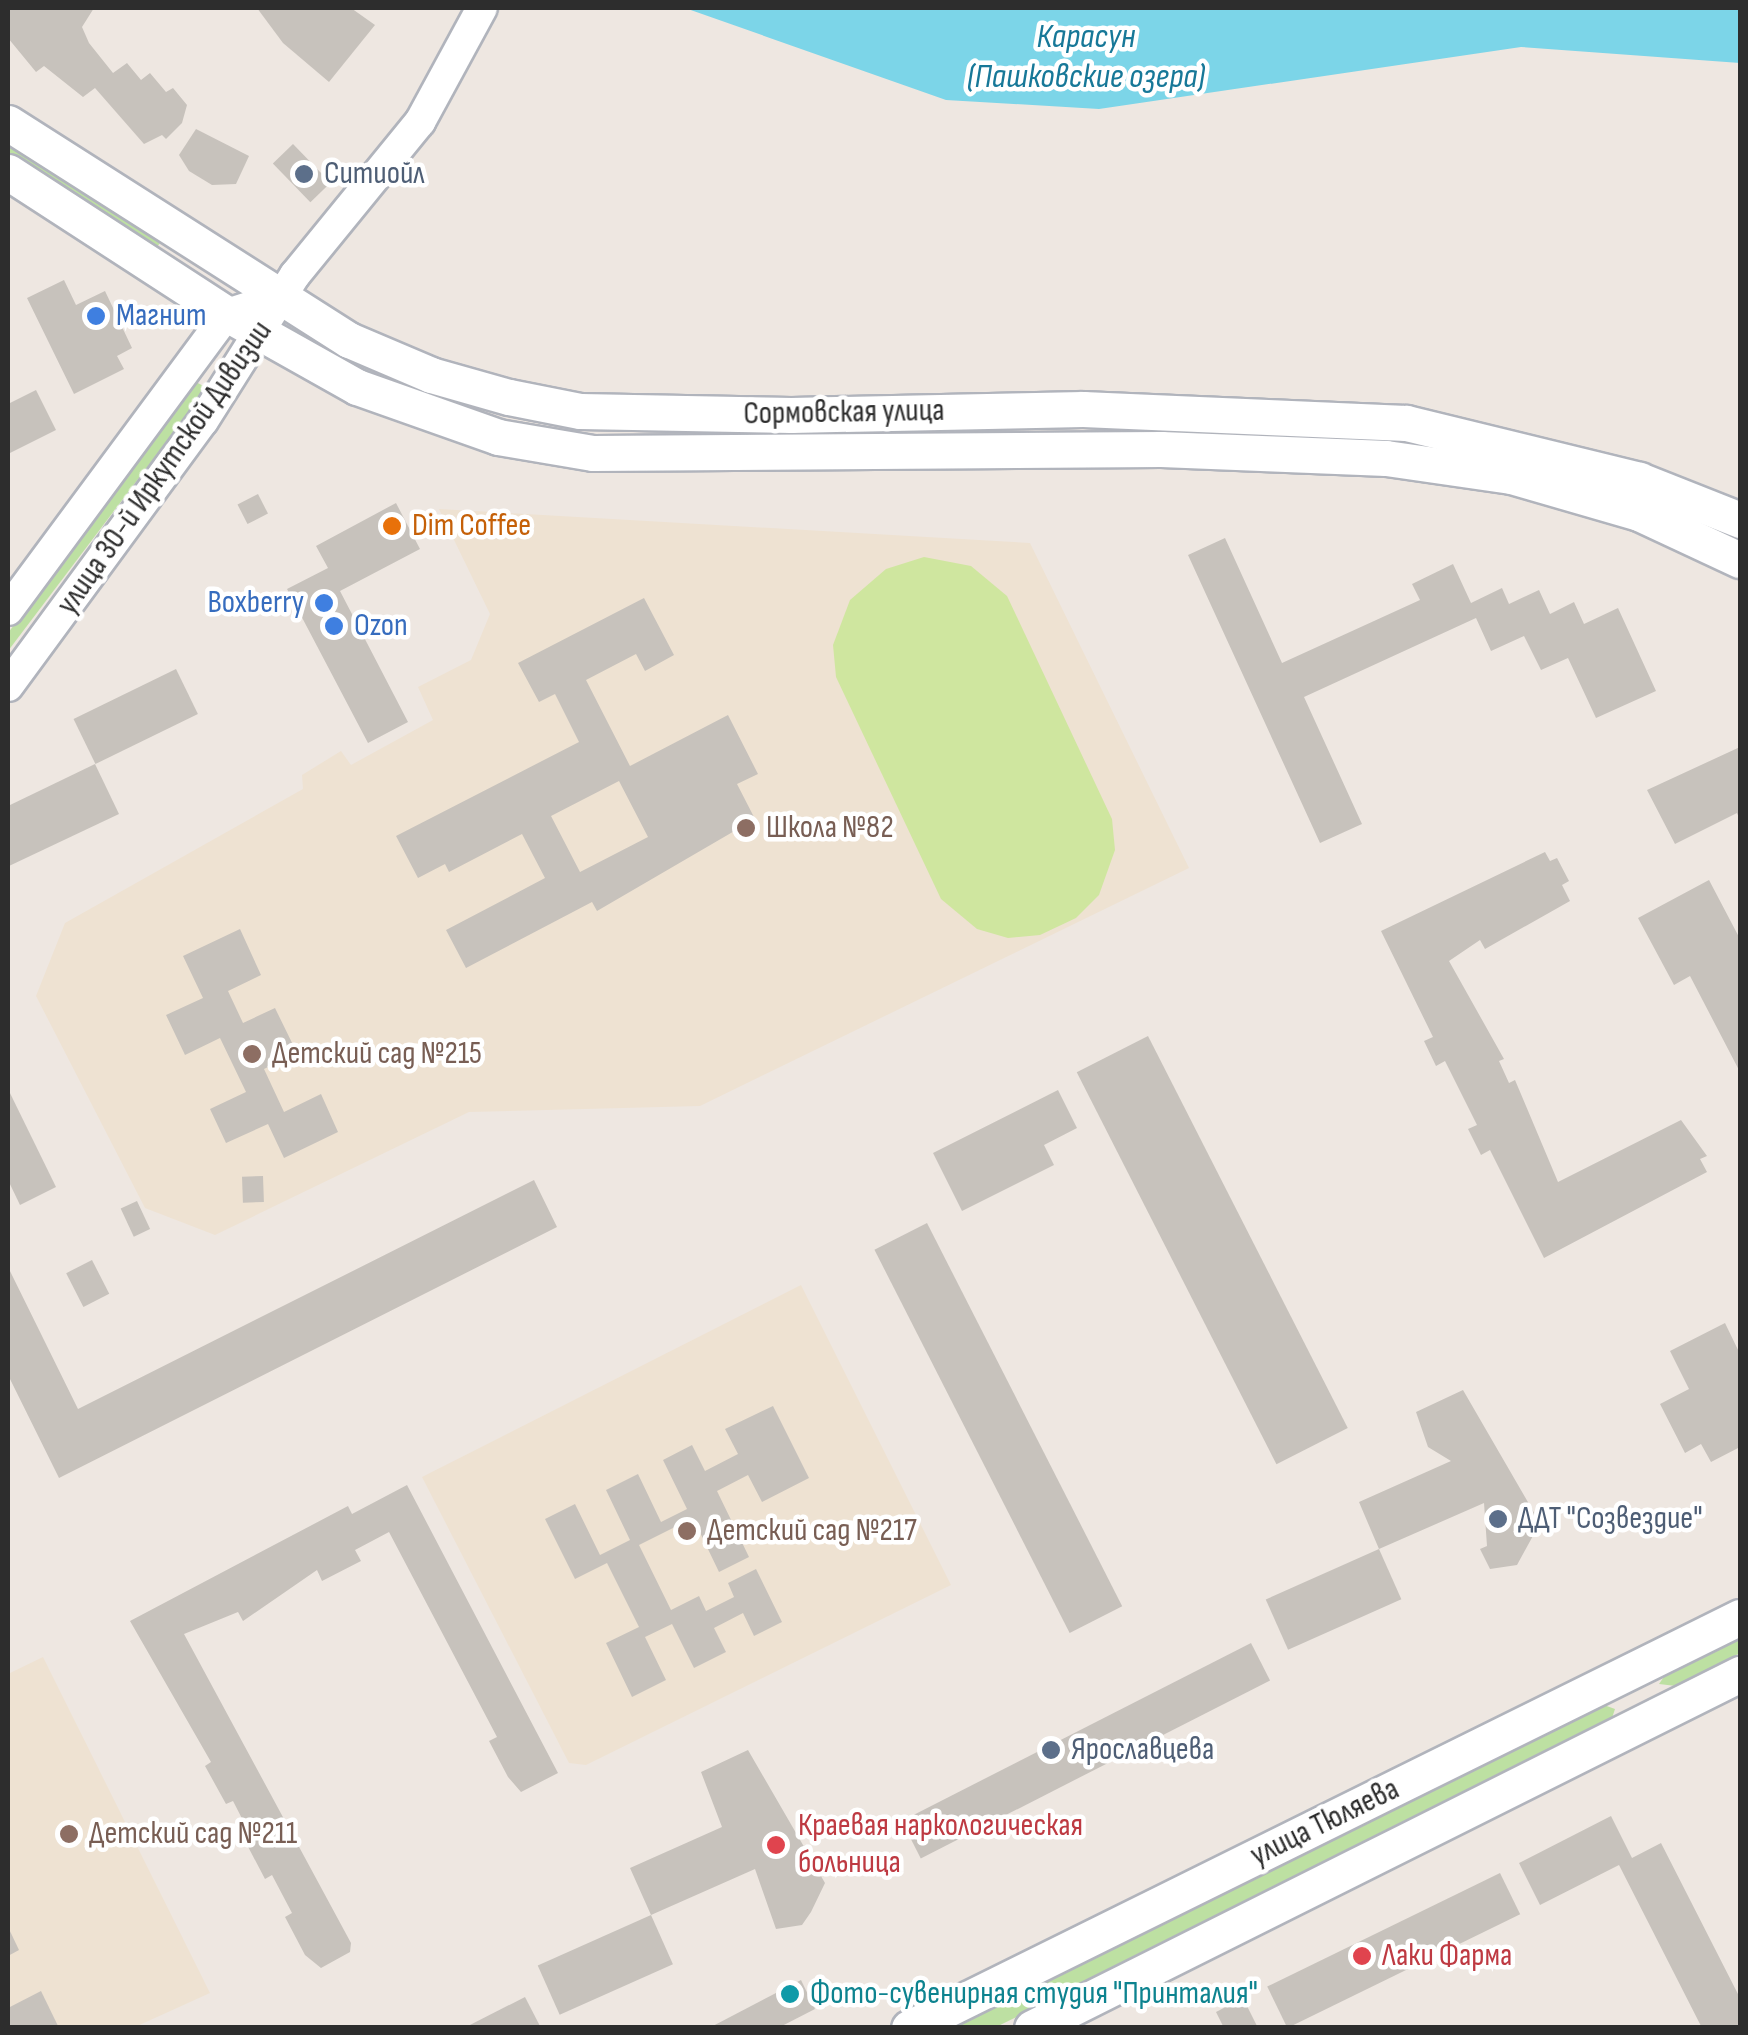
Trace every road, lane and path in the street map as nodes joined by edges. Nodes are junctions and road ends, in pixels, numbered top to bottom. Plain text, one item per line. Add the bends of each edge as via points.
1 (482, 8) edge
2 (8, 123) edge
3 (8, 172) edge
4 (280, 298) junction
5 (227, 314) junction
6 (263, 336) junction
7 (1417, 426) junction
8 (1412, 462) junction
9 (1740, 520) edge
10 (1740, 560) edge
11 (8, 610) edge
12 (8, 686) edge
13 (1740, 1617) edge
14 (1740, 1674) edge
15 (909, 2028) edge
16 (1032, 2028) edge

1 - 4 street via 420,122
2 - 4 main road, Сормовская улица
3 - 5 main road, Сормовская улица
4 - 5 street, улица 30-й Иркутской Дивизии
4 - 6 street, улица 30-й Иркутской Дивизии
4 - 7 main road, Сормовская улица via 369,351 430,374 580,411 1083,409
5 - 6 main road, Сормовская улица
5 - 11 street, улица 30-й Иркутской Дивизии
6 - 8 main road, Сормовская улица via 414,411 498,438 592,453 1161,449
6 - 12 street, улица 30-й Иркутской Дивизии
7 - 8 main road
7 - 9 main road, Сормовская улица via 1640,480
8 - 10 main road, Сормовская улица via 1511,476 1639,513
13 - 15 main road, улица Тюляева
14 - 16 main road, улица Тюляева

